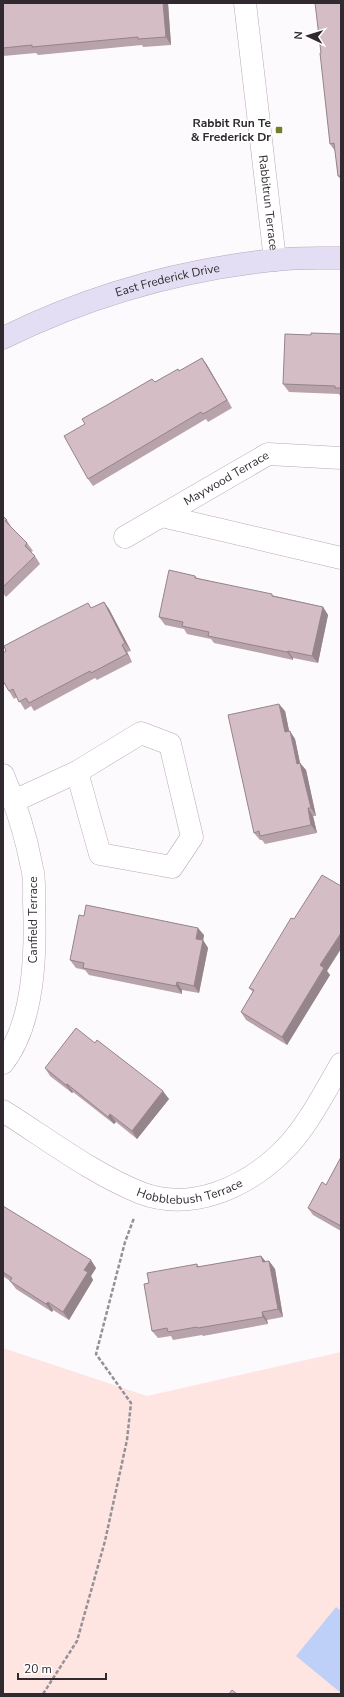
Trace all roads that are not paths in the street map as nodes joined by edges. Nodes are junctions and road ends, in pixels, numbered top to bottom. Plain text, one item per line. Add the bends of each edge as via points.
1 (245, 3) edge
2 (341, 258) edge
3 (275, 260) junction
4 (3, 338) edge
5 (341, 458) edge
6 (162, 516) junction
7 (125, 536) dead end
8 (341, 558) edge
9 (77, 772) junction
10 (3, 775) edge
11 (14, 801) junction
12 (3, 1063) edge
13 (341, 1064) edge
14 (3, 1111) edge

1 - 3 street, Rabbitrun Terrace
2 - 3 street, East Frederick Drive
3 - 4 street, East Frederick Drive via 210,269 148,283 80,304
5 - 6 street, Maywood Terrace via 268,454
6 - 7 street, Maywood Terrace
6 - 8 street, Maywood Terrace
9 - 9 street via 141,733 170,744 192,838 172,867 100,854
9 - 11 street
10 - 11 street, Canfield Terrace
11 - 12 street, Canfield Terrace via 33,869 35,926 31,992 17,1040
13 - 14 street, Hobblebush Terrace via 306,1122 282,1152 237,1184 196,1199 161,1198 122,1185

